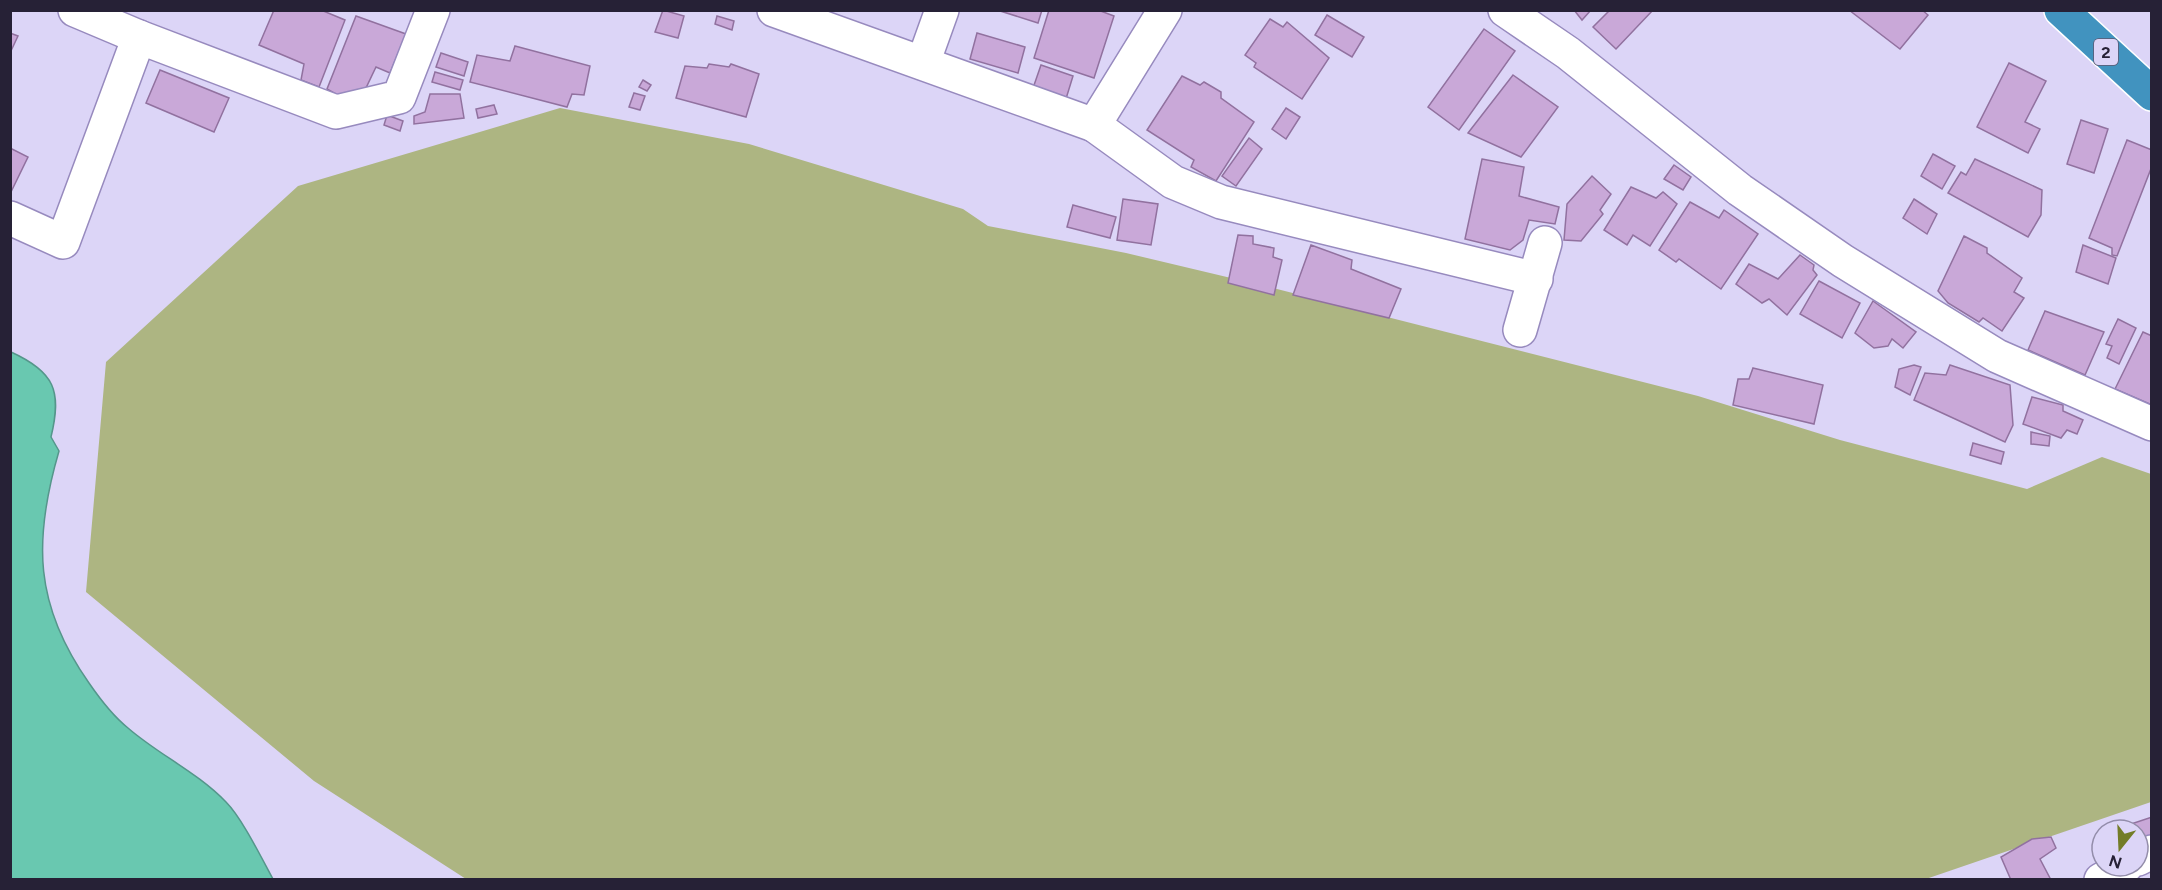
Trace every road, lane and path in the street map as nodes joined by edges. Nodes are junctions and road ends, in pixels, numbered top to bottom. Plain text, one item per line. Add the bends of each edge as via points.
1 (75, 10) edge
2 (433, 10) edge
3 (774, 10) edge
4 (942, 10) edge
5 (1165, 10) edge
6 (1505, 10) edge
7 (2068, 13) edge
8 (139, 37) junction
9 (923, 63) junction
10 (2151, 94) edge
11 (1094, 125) junction
12 (10, 218) edge
13 (1545, 243) dead end
14 (1536, 279) junction
15 (1520, 330) dead end
16 (2151, 424) edge

1 - 8 street
2 - 8 street via 399,98 336,112
3 - 9 street
4 - 9 street
5 - 11 street
6 - 16 street via 1568,53 1740,190 1843,261 1997,356
7 - 10 highway, 2
8 - 12 street via 63,242
9 - 11 street
11 - 14 street via 1173,182 1221,202
13 - 14 street
14 - 15 street

